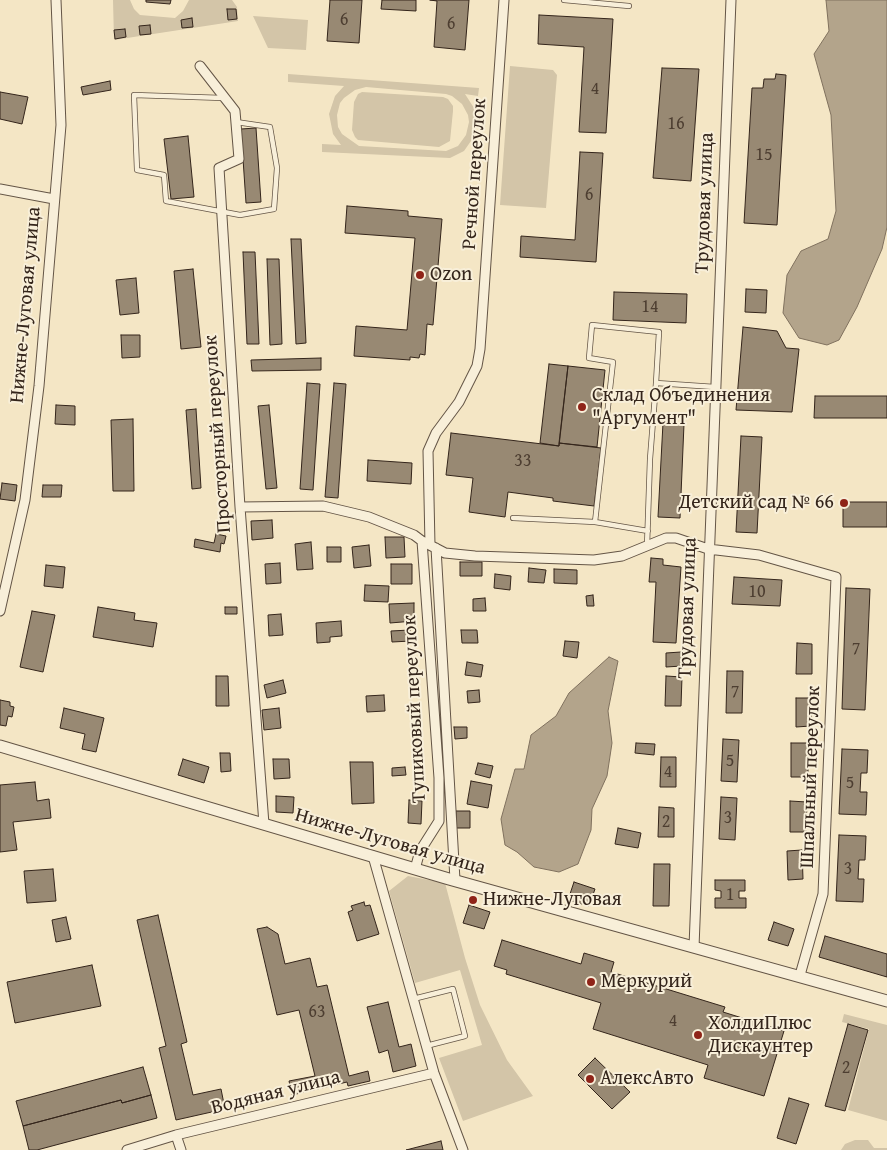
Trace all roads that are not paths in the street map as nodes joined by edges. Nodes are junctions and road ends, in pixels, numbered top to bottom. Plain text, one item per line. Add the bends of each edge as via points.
1 (56, 0) edge
2 (504, 0) edge
3 (564, 0) edge
4 (731, 0) edge
5 (629, 6) dead end
6 (200, 66) dead end
7 (225, 98) junction
8 (236, 122) junction
9 (0, 189) edge
10 (54, 199) junction
11 (222, 212) junction
12 (656, 383) junction
13 (715, 387) junction
14 (240, 507) junction
15 (513, 518) dead end
16 (595, 522) junction
17 (648, 531) junction
18 (429, 545) junction
19 (646, 547) junction
20 (708, 548) junction
21 (0, 611) edge
22 (0, 746) edge
23 (264, 824) junction
24 (373, 856) junction
25 (415, 869) junction
26 (454, 880) junction
27 (694, 947) junction
28 (800, 975) junction
29 (413, 999) junction
30 (887, 1001) edge
31 (426, 1046) junction
32 (434, 1072) junction
33 (176, 1135) junction
34 (127, 1150) edge
35 (181, 1150) edge
36 (464, 1150) edge

1 - 10 street, Нижне-Луговая улица via 61,125
2 - 18 street, Речной переулок via 480,349 477,366 459,402 436,433 428,451
3 - 5 lane
4 - 13 street, Трудовая улица
6 - 7 street, Просторный переулок
7 - 8 street, Просторный переулок via 235,111
7 - 11 lane via 134,95 137,170 164,175 166,201
8 - 11 street, Просторный переулок via 239,159 219,168
8 - 11 lane via 270,126 277,168 274,209 240,215
9 - 10 street
10 - 21 street, Нижне-Луговая улица via 39,386 24,500
11 - 14 street, Просторный переулок
12 - 13 lane
12 - 16 lane via 659,332 592,325 589,358 613,362
12 - 17 lane
13 - 20 street, Трудовая улица
14 - 18 street via 323,506 369,517 414,535
14 - 23 street, Просторный переулок
15 - 16 lane
16 - 17 lane
17 - 19 lane
18 - 19 street via 445,553 476,556 594,560 622,556
18 - 25 street, Тупиковый переулок via 439,822 420,851
18 - 26 street, Тупиковый переулок
19 - 20 street via 666,538 676,538
20 - 27 street, Трудовая улица
20 - 28 street, Шпальный переулок via 759,555 836,577 823,894
22 - 23 street, Нижне-Луговая улица
23 - 24 street, Нижне-Луговая улица
24 - 25 street, Нижне-Луговая улица
24 - 29 street
25 - 26 street, Нижне-Луговая улица
26 - 27 street, Нижне-Луговая улица
27 - 28 street, Нижне-Луговая улица
28 - 30 street, Нижне-Луговая улица
29 - 31 street
29 - 31 lane via 453,989 465,1036
31 - 32 street
32 - 33 street, Водяная улица
32 - 36 street
33 - 34 street, Водяная улица
33 - 35 street

